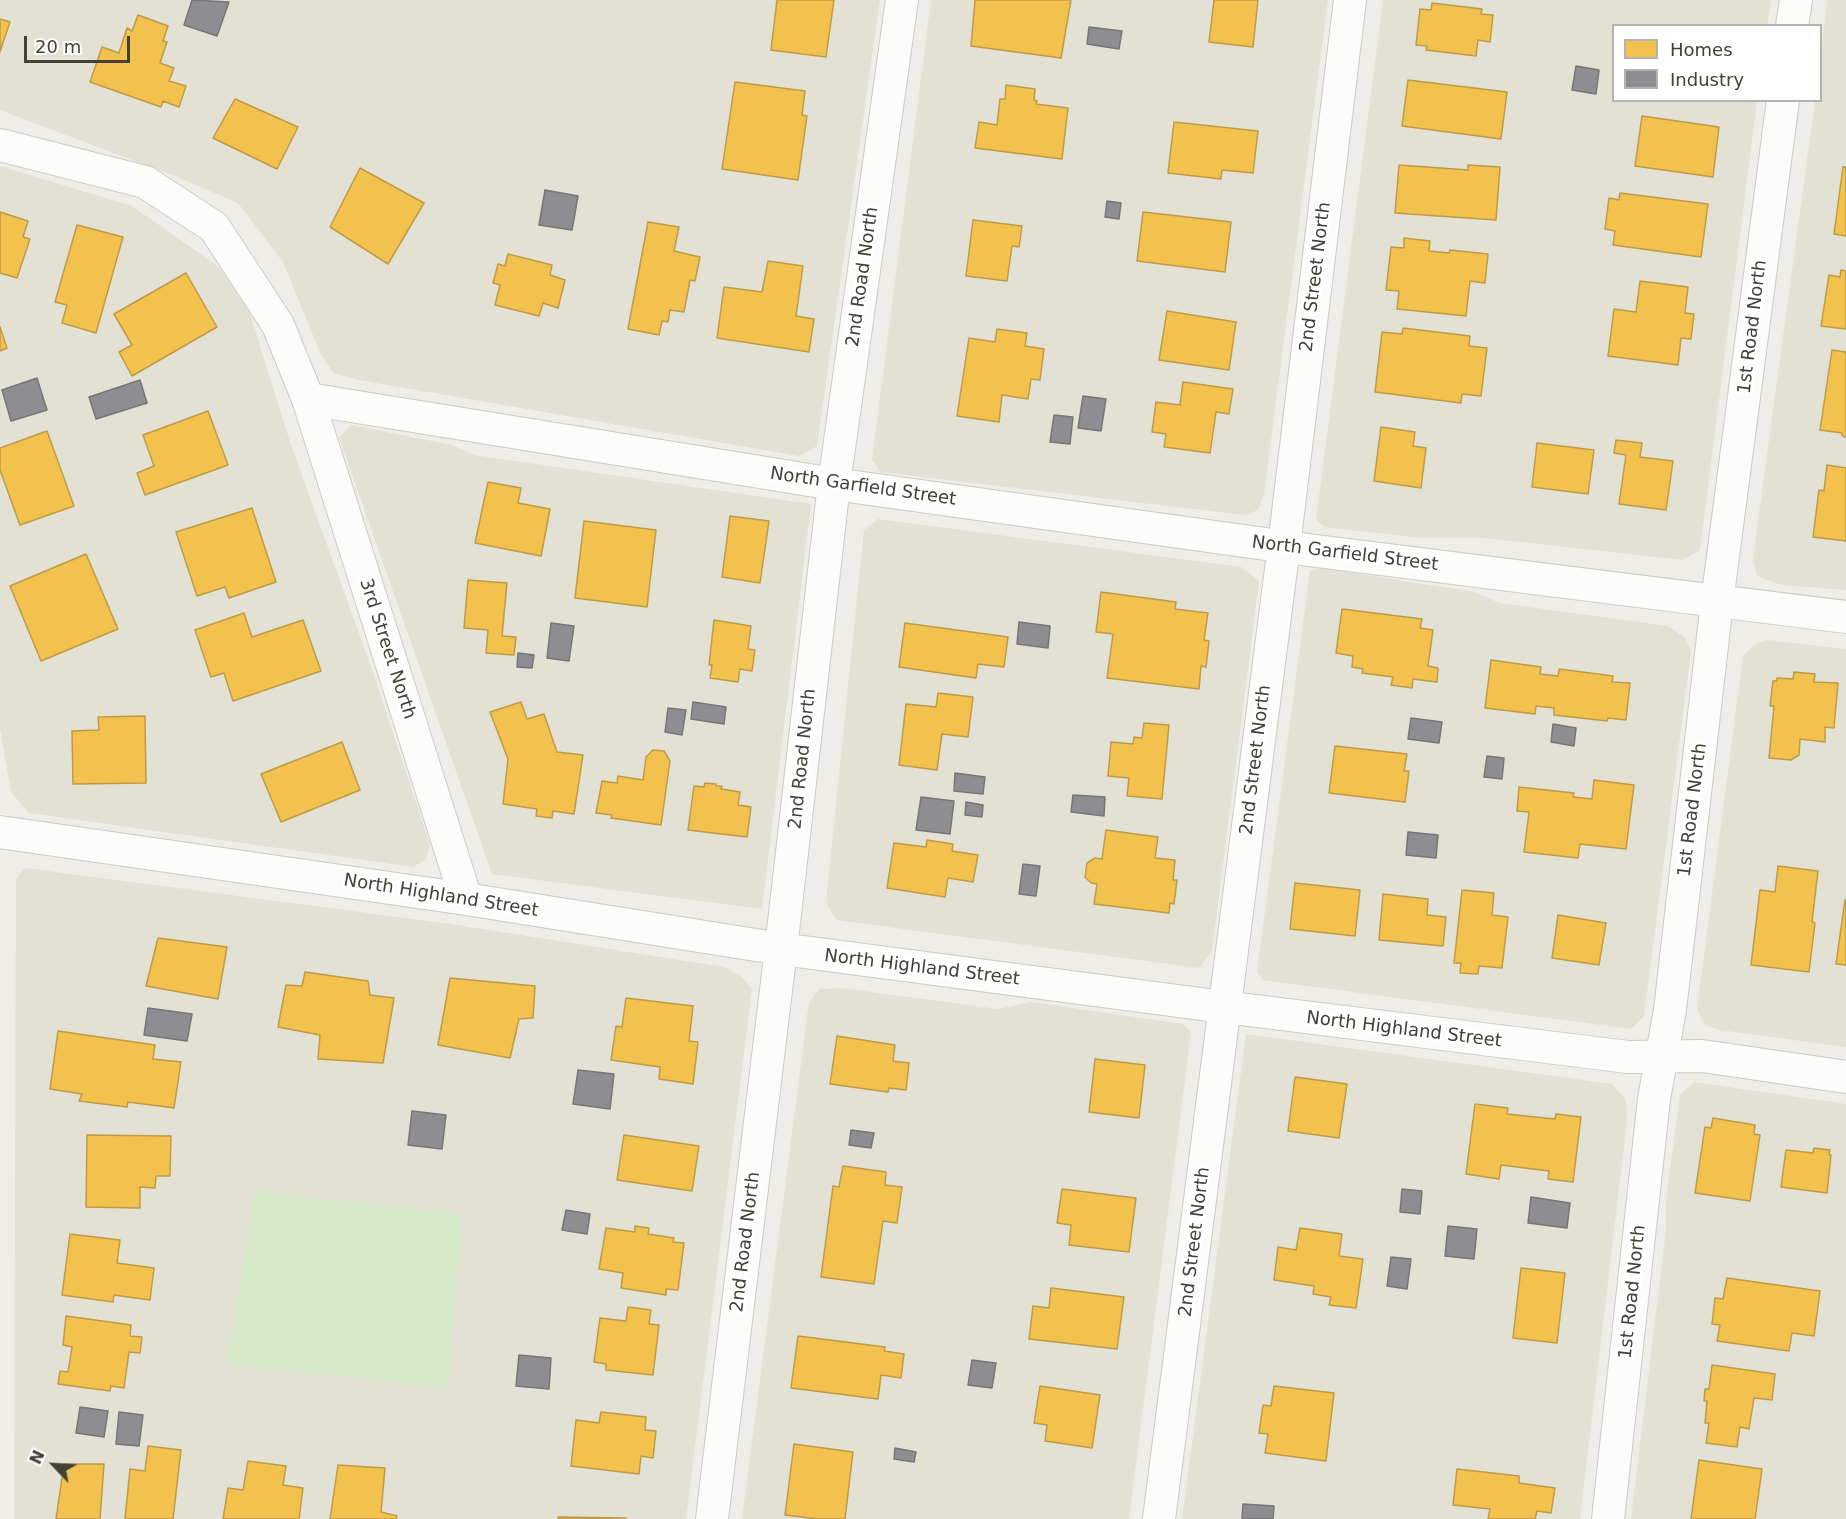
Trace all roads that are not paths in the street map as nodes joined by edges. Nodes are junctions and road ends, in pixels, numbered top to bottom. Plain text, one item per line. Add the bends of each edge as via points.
1 (902, 0) edge
2 (1350, 0) edge
3 (1796, 0) edge
4 (1792, 24) edge
5 (1783, 102) edge
6 (0, 145) edge
7 (308, 399) junction
8 (834, 484) junction
9 (1284, 546) junction
10 (1717, 602) junction
11 (1846, 617) edge
12 (0, 832) edge
13 (466, 899) junction
14 (782, 949) junction
15 (1224, 1007) junction
16 (1661, 1057) junction
17 (1846, 1077) edge
18 (712, 1519) edge
19 (1159, 1519) edge
20 (1608, 1519) edge

1 - 8 street, 2nd Road North
2 - 9 street, 2nd Street North
3 - 4 street
5 - 10 street, 1st Road North
6 - 7 street via 145,182 214,227 278,325
7 - 8 street, North Garfield Street
7 - 13 street, 3rd Street North
8 - 9 street, North Garfield Street
8 - 14 street, 2nd Road North
9 - 10 street, North Garfield Street
9 - 15 street, 2nd Street North
10 - 11 street, North Garfield Street
10 - 16 street, 1st Road North via 1670,1010
12 - 13 street, North Highland Street
13 - 14 street, North Highland Street
14 - 15 street, North Highland Street
14 - 18 street, 2nd Road North
15 - 16 street, North Highland Street via 1616,1056
15 - 19 street, 2nd Street North
16 - 17 street, North Highland Street via 1702,1056
16 - 20 street, 1st Road North

